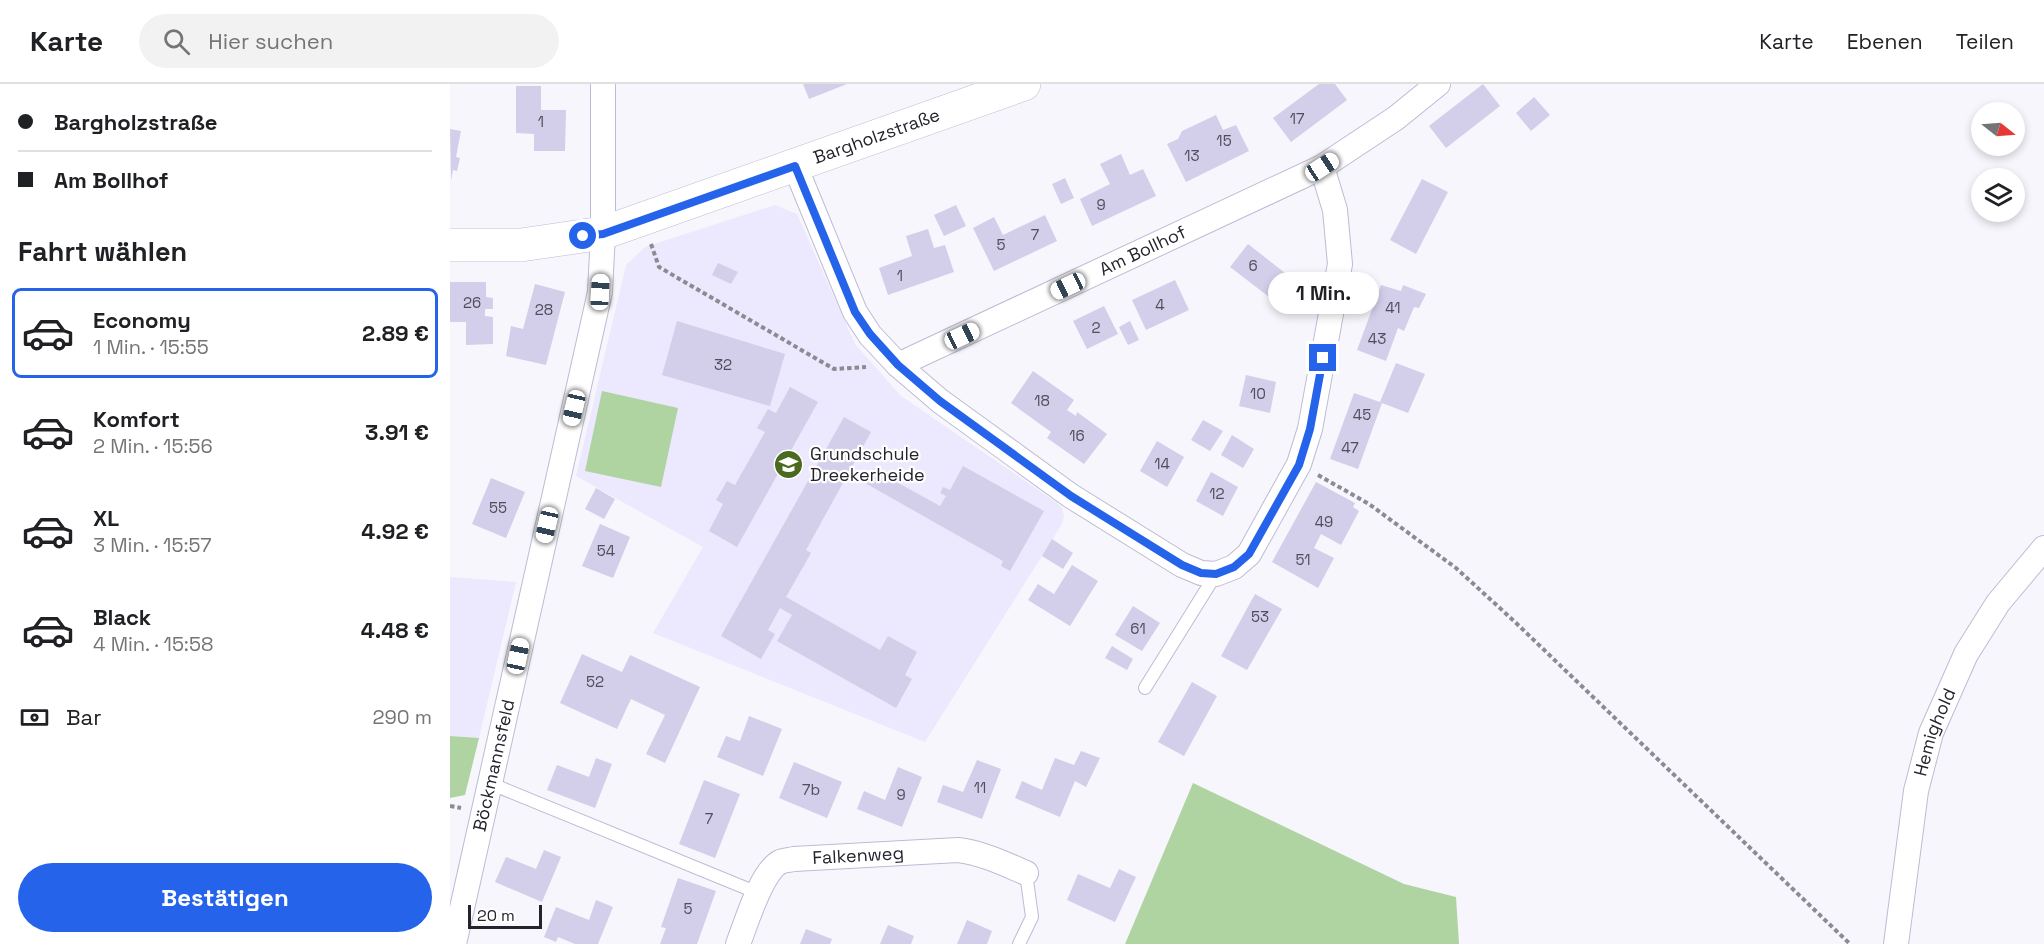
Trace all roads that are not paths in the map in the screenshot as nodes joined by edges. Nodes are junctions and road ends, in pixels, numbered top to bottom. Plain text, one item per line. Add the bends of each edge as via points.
1 (603, 84) edge
2 (1024, 84) edge
3 (1438, 84) edge
4 (795, 166) junction
5 (1322, 167) junction
6 (603, 234) junction
7 (450, 245) edge
8 (898, 365) junction
9 (2044, 548) edge
10 (1216, 574) junction
11 (1145, 688) dead end
12 (489, 783) junction
13 (1026, 873) joint
14 (758, 893) junction
15 (454, 944) edge
16 (738, 944) edge
17 (1019, 944) edge
18 (1896, 944) edge

1 - 6 street, Böckmannsfeld
2 - 4 main road, Bargholzstraße
3 - 5 street, Am Bollhof via 1396,118
4 - 6 main road, Bargholzstraße
4 - 8 street via 855,312
5 - 8 street, Am Bollhof
5 - 10 street via 1335,210 1341,264 1310,429 1299,465 1249,554 1234,567
6 - 7 main road, Bargholzstraße via 521,245
6 - 12 street, Böckmannsfeld via 600,292
8 - 10 street via 940,401 1071,496 1182,565
9 - 18 street, Hemighold via 1998,603 1966,654 1931,733 1916,791
10 - 11 lane
12 - 14 lane
12 - 15 street, Böckmannsfeld
13 - 14 street, Falkenweg via 974,852 958,850 794,859 780,862
13 - 17 lane via 1032,917
14 - 16 street, Falkenweg

